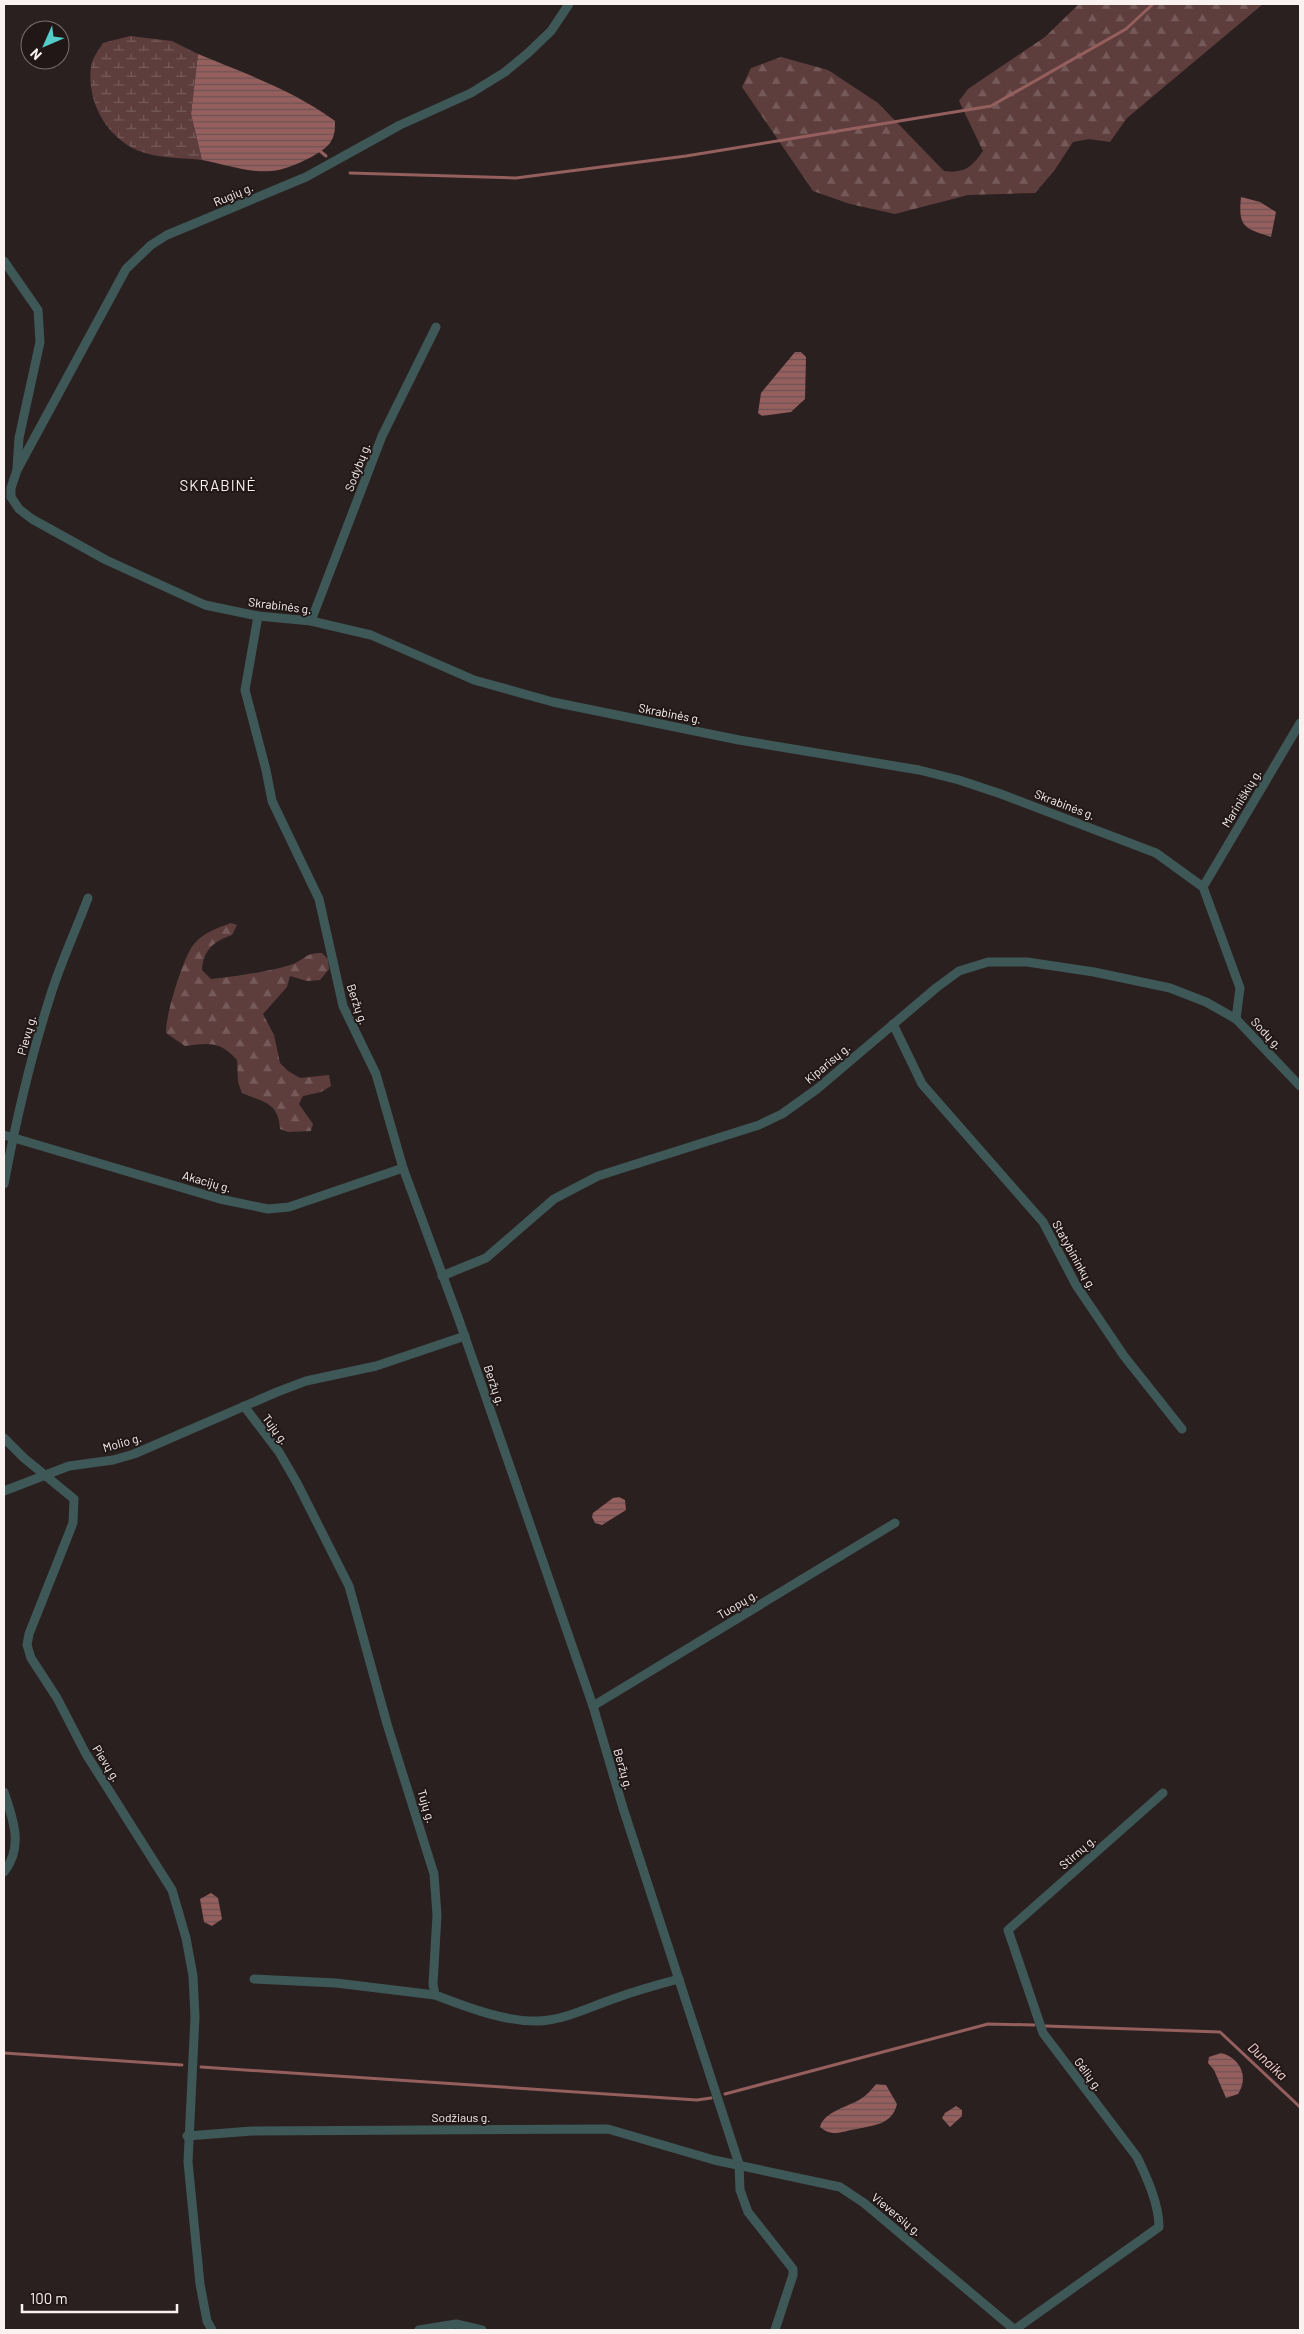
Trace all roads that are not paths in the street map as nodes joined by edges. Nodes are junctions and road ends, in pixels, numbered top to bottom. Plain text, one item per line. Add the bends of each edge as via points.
1 (569, 4) edge
2 (4, 261) edge
3 (436, 327) dead end
4 (17, 470) junction
5 (7, 498) edge
6 (258, 616) junction
7 (311, 621) junction
8 (1300, 723) edge
9 (1203, 887) junction
10 (88, 898) dead end
11 (1236, 1020) junction
12 (893, 1024) junction
13 (1300, 1086) edge
14 (8, 1136) edge
15 (403, 1168) junction
16 (4, 1184) edge
17 (442, 1276) junction
18 (465, 1336) junction
19 (244, 1406) junction
20 (1182, 1429) dead end
21 (4, 1438) edge
22 (48, 1475) junction
23 (4, 1492) edge
24 (895, 1523) dead end
25 (593, 1706) junction
26 (4, 1792) edge
27 (1163, 1793) dead end
28 (4, 1872) edge
29 (1008, 1930) joint
30 (679, 1979) junction
31 (254, 1980) dead end
32 (435, 1994) junction
33 (187, 2136) junction
34 (739, 2164) junction
35 (212, 2330) edge
36 (419, 2330) edge
37 (482, 2330) edge
38 (775, 2330) edge
39 (1014, 2330) edge

1 - 4 street, Rugių g. via 551,31 528,53 471,93 400,125 306,177 167,235 151,245 126,269
2 - 4 street via 38,310 41,327 18,438
3 - 7 street, Sodybų g. via 382,436
4 - 5 street, Rugių g.
5 - 6 street, Skrabinės g. via 32,520 128,571 205,604
6 - 7 street, Skrabinės g.
6 - 15 street, Beržų g. via 246,690 272,802 319,899 343,1006 376,1074
7 - 9 street, Skrabinės g. via 371,636 474,680 553,702 959,780 1156,853
8 - 9 street, Mariniškių g.
9 - 11 street via 1240,988
10 - 14 street, Pievų g. via 49,1001
11 - 12 street, Kiparisų g. via 1206,1002 1170,988 1027,962 988,962 959,971
11 - 13 street, Sodų g.
12 - 17 street, Kiparisų g. via 782,1114 760,1125 598,1176 554,1200 486,1258
12 - 20 street, Statybininkų g. via 922,1084 1043,1222 1076,1285 1124,1356
14 - 15 street, Akacijų g. via 220,1199 268,1209 289,1207
14 - 16 street, Pievų g.
15 - 17 street, Beržų g.
17 - 18 street, Beržų g.
18 - 19 street, Molio g. via 376,1366 306,1381
18 - 25 street, Beržų g.
19 - 22 street, Molio g. via 134,1454 69,1466
19 - 32 street, Tujų g. via 279,1452 349,1586 387,1724 434,1874 438,1915
21 - 22 street, Pievų g.
22 - 23 street, Molio g.
22 - 33 street, Pievų g. via 74,1499 74,1516 32,1622 27,1645 31,1658 57,1698 86,1754 172,1890 193,1976 194,2058
24 - 25 street, Tuopų g.
25 - 30 street, Beržų g.
26 - 28 street via 15,1822 16,1837
27 - 29 street, Stirnų g.
29 - 39 street, Gėlių g. via 1043,2033 1137,2157 1159,2217 1159,2227
30 - 32 street via 651,1985 572,2014 540,2021 488,2013
30 - 34 street, Beržų g.
31 - 32 street
33 - 34 street, Sodžiaus g. via 252,2130 608,2129
33 - 35 street via 200,2284 207,2321
34 - 38 street via 740,2190 748,2212 793,2269 794,2275
34 - 39 street, Vieversių g. via 840,2187 864,2203
36 - 37 street via 456,2324

